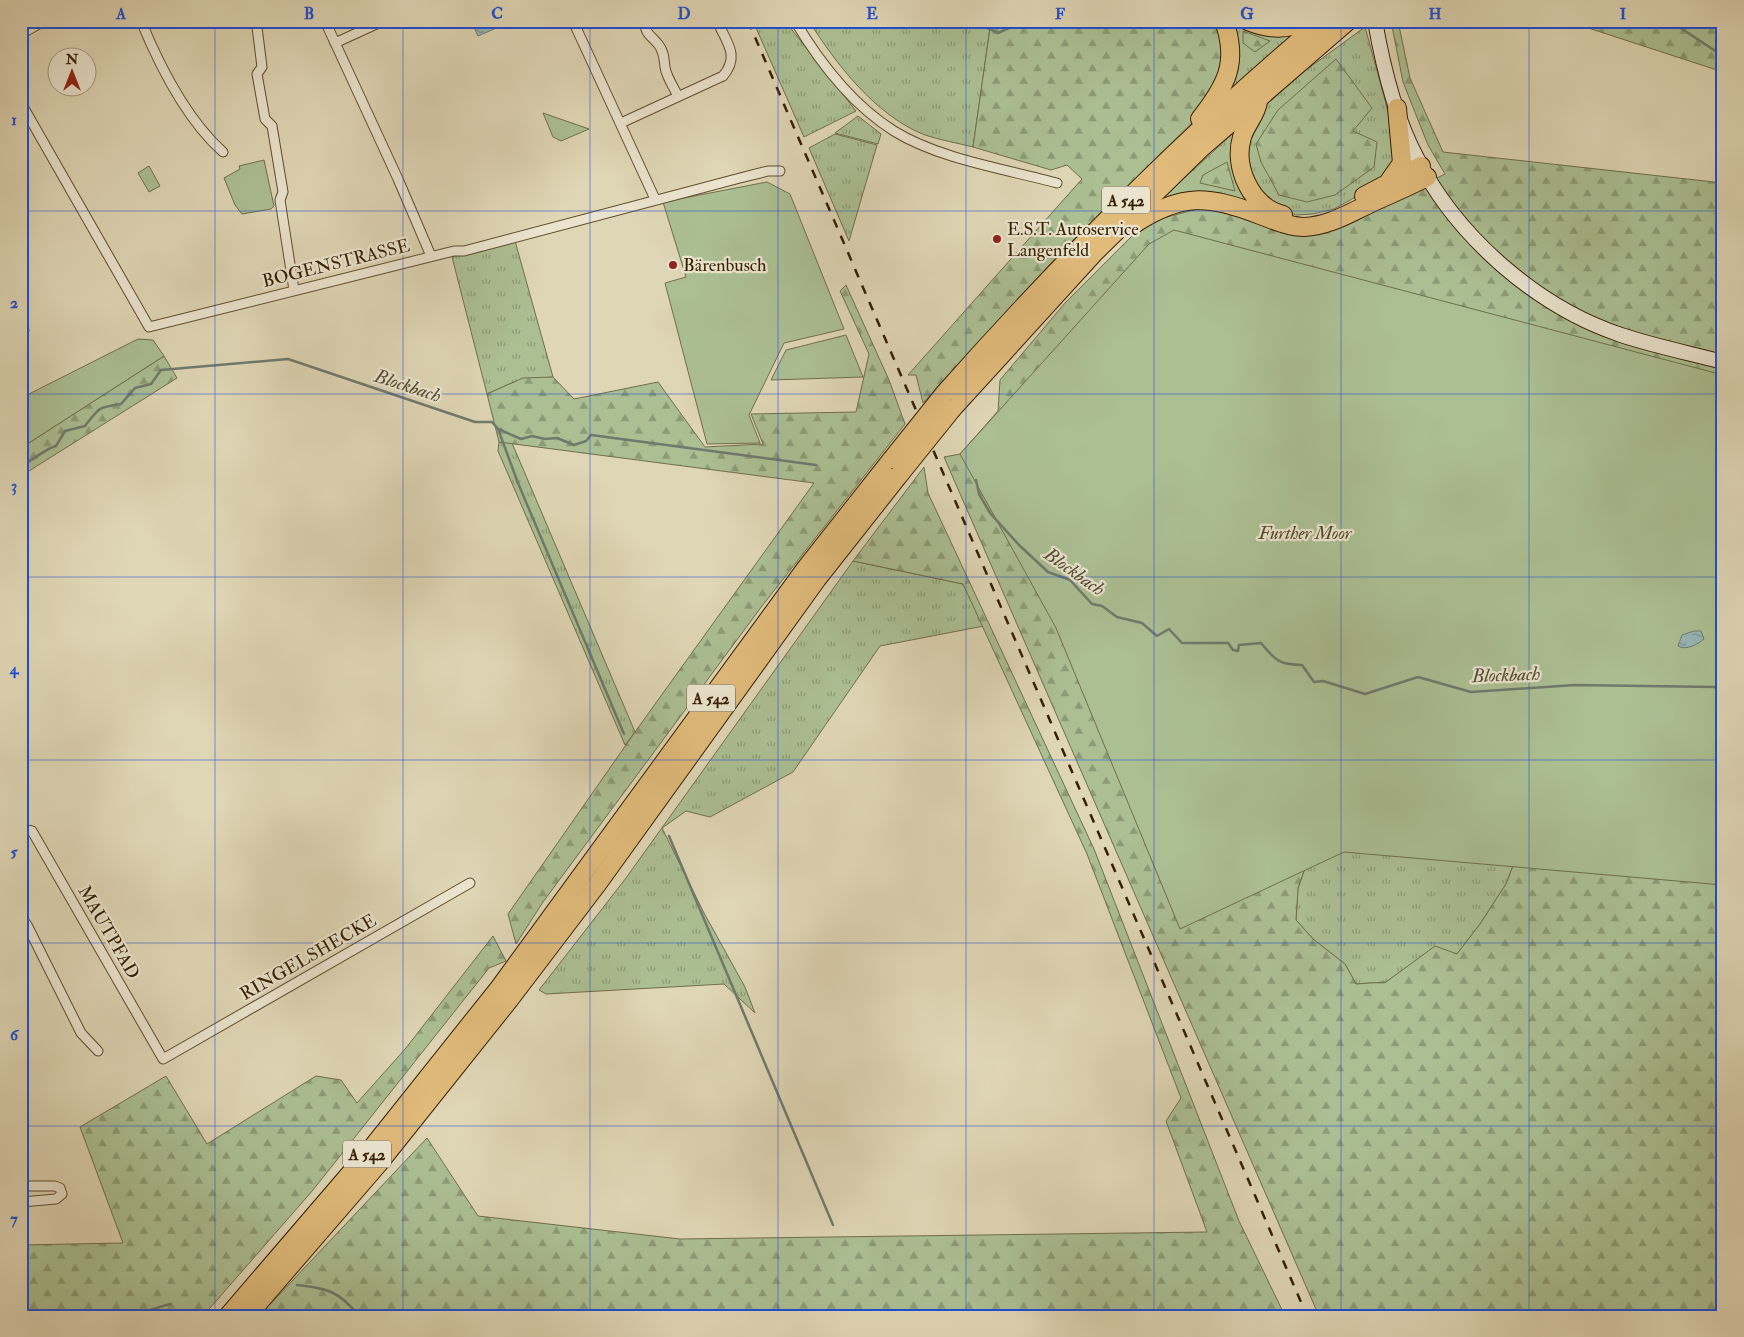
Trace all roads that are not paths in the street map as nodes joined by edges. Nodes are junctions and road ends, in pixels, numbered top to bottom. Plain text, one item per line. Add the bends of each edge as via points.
1 (44, 21) edge
2 (141, 21) edge
3 (253, 21) edge
4 (324, 21) edge
5 (383, 21) edge
6 (573, 21) edge
7 (646, 21) edge
8 (717, 21) edge
9 (795, 21) edge
10 (1224, 21) edge
11 (1248, 21) edge
12 (1305, 21) edge
13 (1323, 21) edge
14 (1348, 21) edge
15 (1375, 21) edge
16 (21, 34) edge
17 (335, 43) junction
18 (678, 96) junction
19 (1258, 97) junction
20 (22, 104) edge
21 (1396, 108) junction
22 (621, 123) junction
23 (222, 152) dead end
24 (780, 171) dead end
25 (1424, 171) junction
26 (1389, 181) junction
27 (1057, 183) dead end
28 (1140, 185) junction
29 (655, 199) junction
30 (1095, 252) junction
31 (431, 256) junction
32 (294, 290) junction
33 (21, 324) edge
34 (21, 336) edge
35 (1723, 362) edge
36 (948, 402) junction
37 (21, 828) edge
38 (470, 883) dead end
39 (21, 917) edge
40 (505, 993) junction
41 (98, 1051) dead end
42 (163, 1058) joint
43 (21, 1186) edge
44 (21, 1202) edge
45 (228, 1316) edge
46 (247, 1316) edge

1 - 16 street
2 - 23 street via 178,93 206,137
3 - 32 street via 257,27 262,67 257,74 265,119 272,126
4 - 17 street
5 - 17 street
6 - 22 street
7 - 18 street via 651,39 658,43 666,59 665,68
8 - 18 street via 733,57 730,67 723,76
9 - 27 street via 814,54 840,85 894,131 956,156
10 - 28 highway via 1231,51 1224,85 1198,121 1166,151
11 - 12 highway via 1262,27 1281,29
13 - 28 highway, A 542
14 - 19 highway, A 542
15 - 21 main road
17 - 31 street
18 - 22 street
19 - 26 highway via 1257,109 1245,126 1239,156 1247,185 1268,208 1298,218 1321,217
19 - 30 highway, A 542
20 - 32 street, BOGENSTRASSE via 149,327
21 - 25 main road
21 - 26 highway via 1402,163
22 - 29 street
24 - 29 street, BOGENSTRASSE via 768,171
25 - 26 highway
25 - 30 highway via 1350,214 1320,225 1282,224 1219,201 1173,203 1137,222 1118,239
25 - 35 main road via 1457,219 1491,256 1531,290 1619,334
28 - 36 highway, A 542 via 1055,272
29 - 31 street, BOGENSTRASSE via 473,249
30 - 36 highway, A 542
31 - 32 street, BOGENSTRASSE
33 - 34 street via 24,330
36 - 40 highway, A 542, bridge via 896,467 817,579
37 - 42 street, MAUTPFAD via 32,831
38 - 42 street, RINGELSHECKE
39 - 41 street via 81,1033
40 - 45 highway, A 542
40 - 46 highway, A 542 via 379,1162
43 - 44 street via 55,1186 62,1194 56,1199

